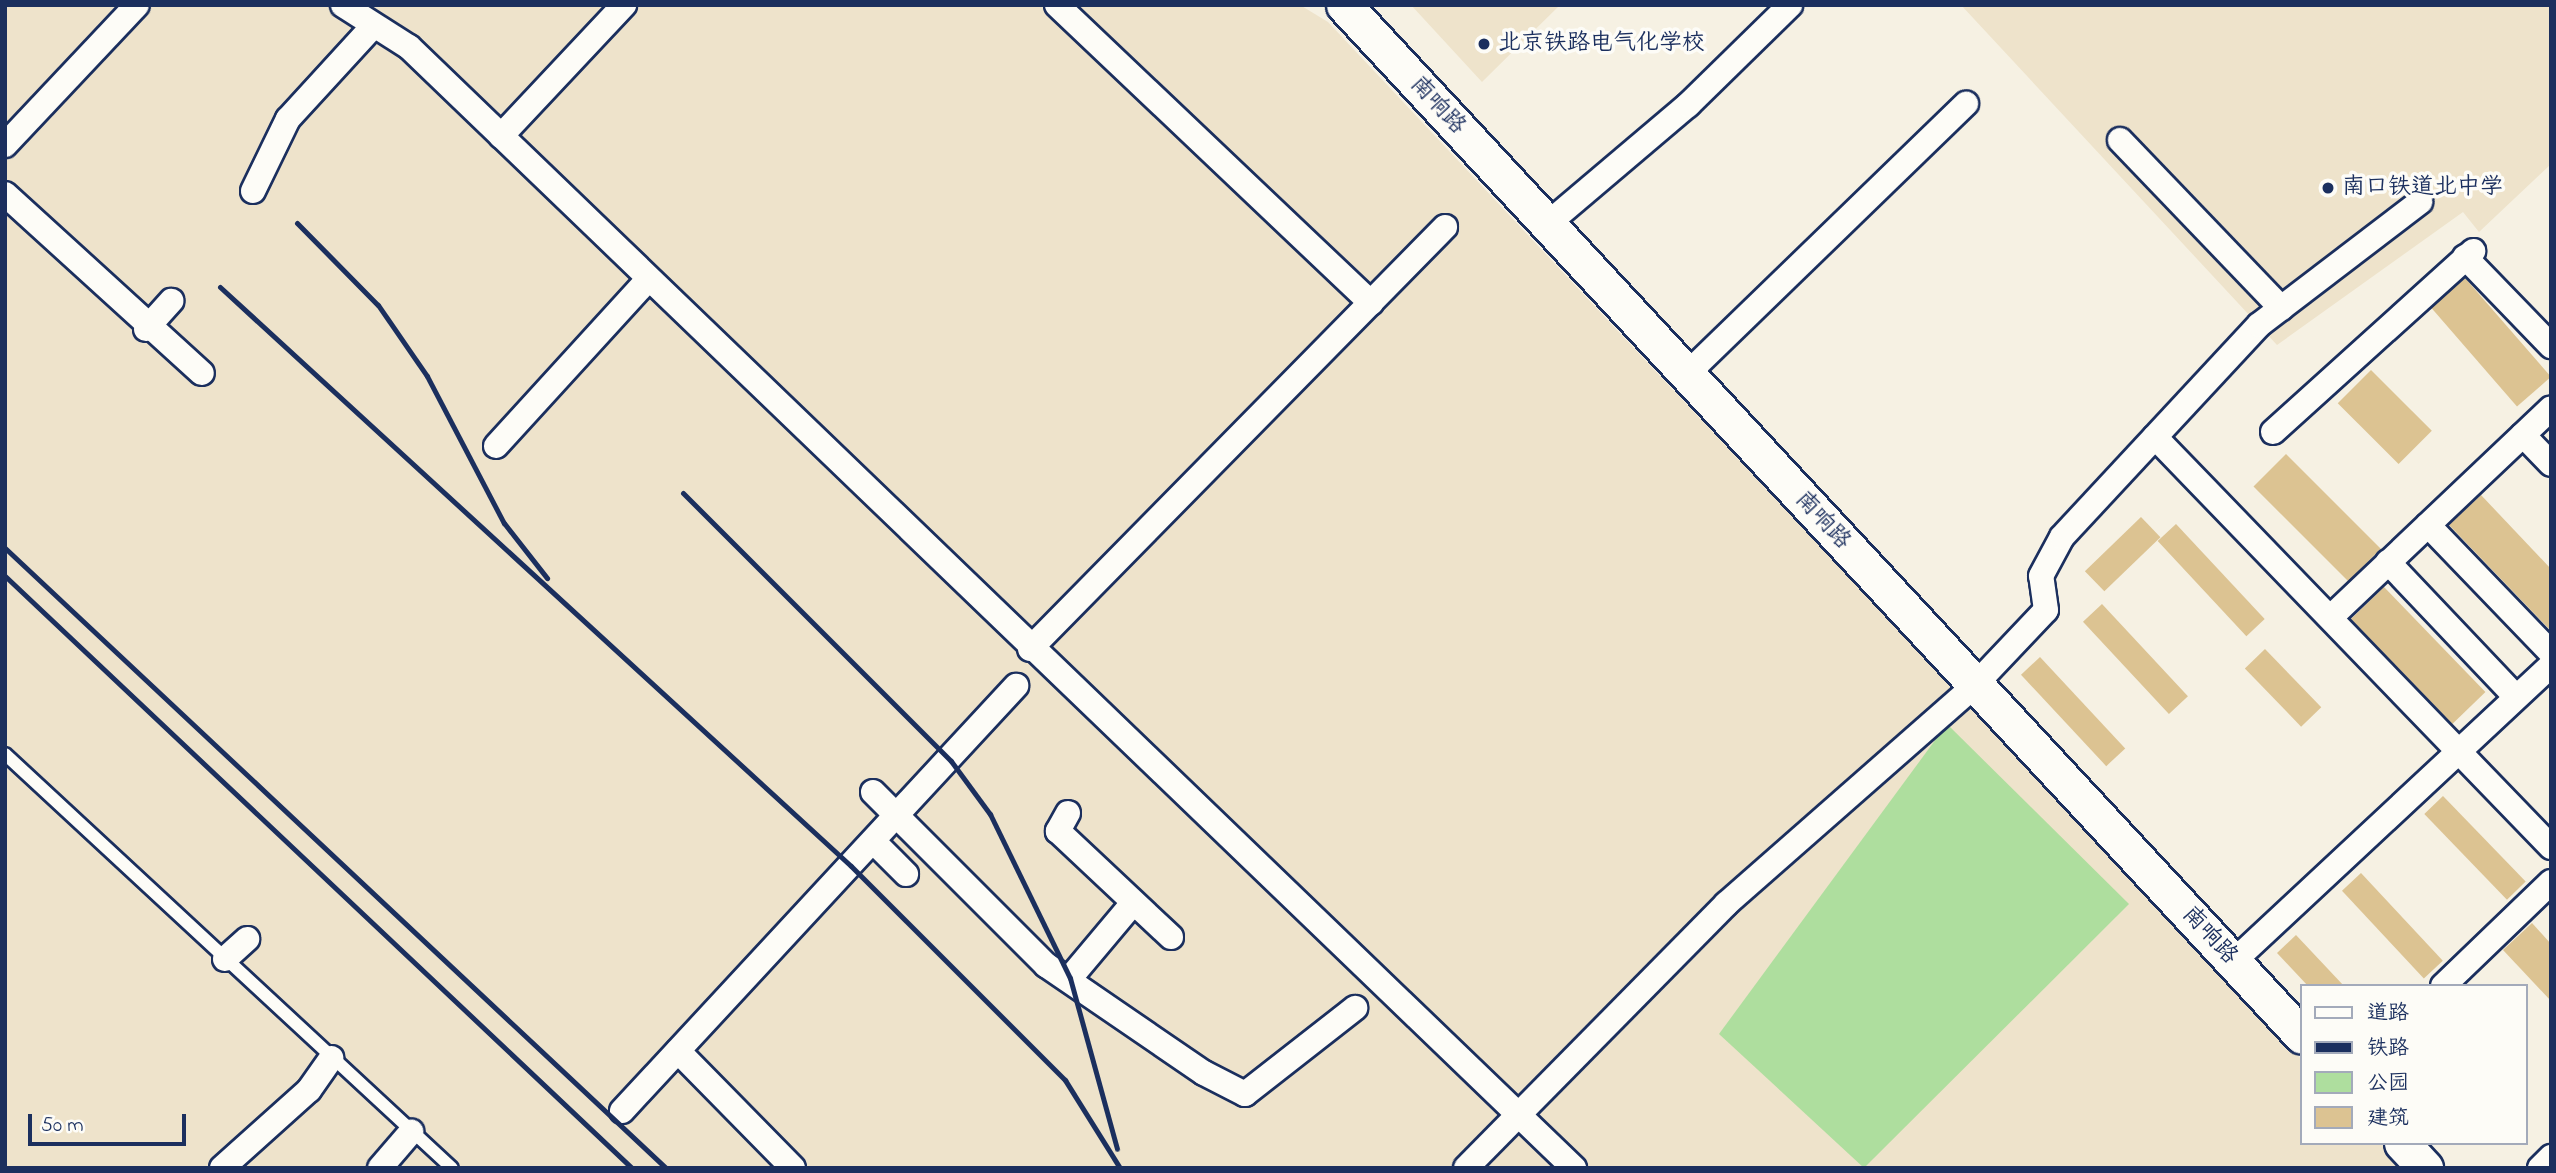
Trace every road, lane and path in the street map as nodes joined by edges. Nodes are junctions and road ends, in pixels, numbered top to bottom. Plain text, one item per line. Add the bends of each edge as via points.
1 (137, 5) edge
2 (343, 5) edge
3 (624, 5) edge
4 (1056, 5) edge
5 (1344, 5) edge
6 (1790, 5) edge
7 (374, 25) junction
8 (1966, 104) dead end
9 (501, 136) junction
10 (2120, 139) dead end
11 (5, 145) edge
12 (253, 191) dead end
13 (5, 194) edge
14 (2420, 202) dead end
15 (1551, 221) dead end
16 (1445, 227) dead end
17 (646, 282) junction
18 (171, 301) dead end
19 (1371, 303) junction
20 (2281, 308) junction
21 (146, 329) junction
22 (2551, 346) edge
23 (202, 373) dead end
24 (1686, 375) junction
25 (2551, 408) edge
26 (2273, 432) dead end
27 (2523, 435) junction
28 (2155, 437) junction
29 (496, 446) dead end
30 (2551, 464) edge
31 (2428, 525) junction
32 (2388, 562) junction
33 (2331, 617) junction
34 (1030, 649) junction
35 (2551, 653) edge
36 (2551, 665) edge
37 (1975, 685) junction
38 (1016, 686) dead end
39 (2516, 697) junction
40 (2460, 752) junction
41 (5, 754) edge
42 (873, 792) dead end
43 (1068, 813) dead end
44 (894, 818) junction
45 (875, 843) junction
46 (2551, 848) edge
47 (906, 874) dead end
48 (2551, 882) edge
49 (1133, 903) junction
50 (1171, 937) dead end
51 (247, 939) dead end
52 (225, 959) junction
53 (2233, 962) junction
54 (1070, 978) junction
55 (2445, 984) edge
56 (1355, 1008) dead end
57 (2300, 1034) edge
58 (678, 1051) junction
59 (331, 1058) junction
60 (622, 1111) dead end
61 (1517, 1115) junction
62 (411, 1132) junction
63 (2404, 1145) edge
64 (791, 1154) edge
65 (2551, 1157) edge
66 (222, 1168) edge
67 (380, 1168) edge
68 (452, 1168) edge
69 (1466, 1168) edge
70 (1574, 1168) edge
71 (2425, 1168) edge
72 (2540, 1168) edge

1 - 11 street
2 - 7 street
3 - 9 street
4 - 19 street
5 - 24 street, 南响路
6 - 15 street via 1688,105
7 - 9 street via 409,47
7 - 12 street via 288,119
8 - 24 street
9 - 17 street
10 - 20 street
13 - 21 street
14 - 20 street
16 - 19 street
17 - 29 street
17 - 34 street
18 - 21 street
19 - 34 street
20 - 28 street
21 - 23 street
22 - 26 street via 2469,254
24 - 37 street, 南响路
25 - 27 street
27 - 30 street
27 - 31 street
28 - 33 street
28 - 37 street via 2062,537 2040,576 2046,610
31 - 32 street
31 - 35 street
32 - 33 street
32 - 39 street
33 - 40 street
34 - 61 street
36 - 39 street
37 - 53 street, 南响路
37 - 61 street via 1726,904
38 - 44 street
39 - 40 street
40 - 46 street
40 - 53 street
41 - 52 lane
42 - 44 street
43 - 49 street via 1058,831
44 - 45 street
44 - 54 street via 1046,965
45 - 47 street
45 - 58 street
48 - 55 street
49 - 50 street
49 - 54 street
51 - 52 street
52 - 59 lane
53 - 57 street, 南响路
54 - 56 street via 1204,1073 1245,1094
58 - 60 street
58 - 64 street
59 - 62 lane
59 - 66 street via 309,1090
61 - 69 street
61 - 70 street
62 - 67 street
62 - 68 lane
63 - 71 street
65 - 72 street

